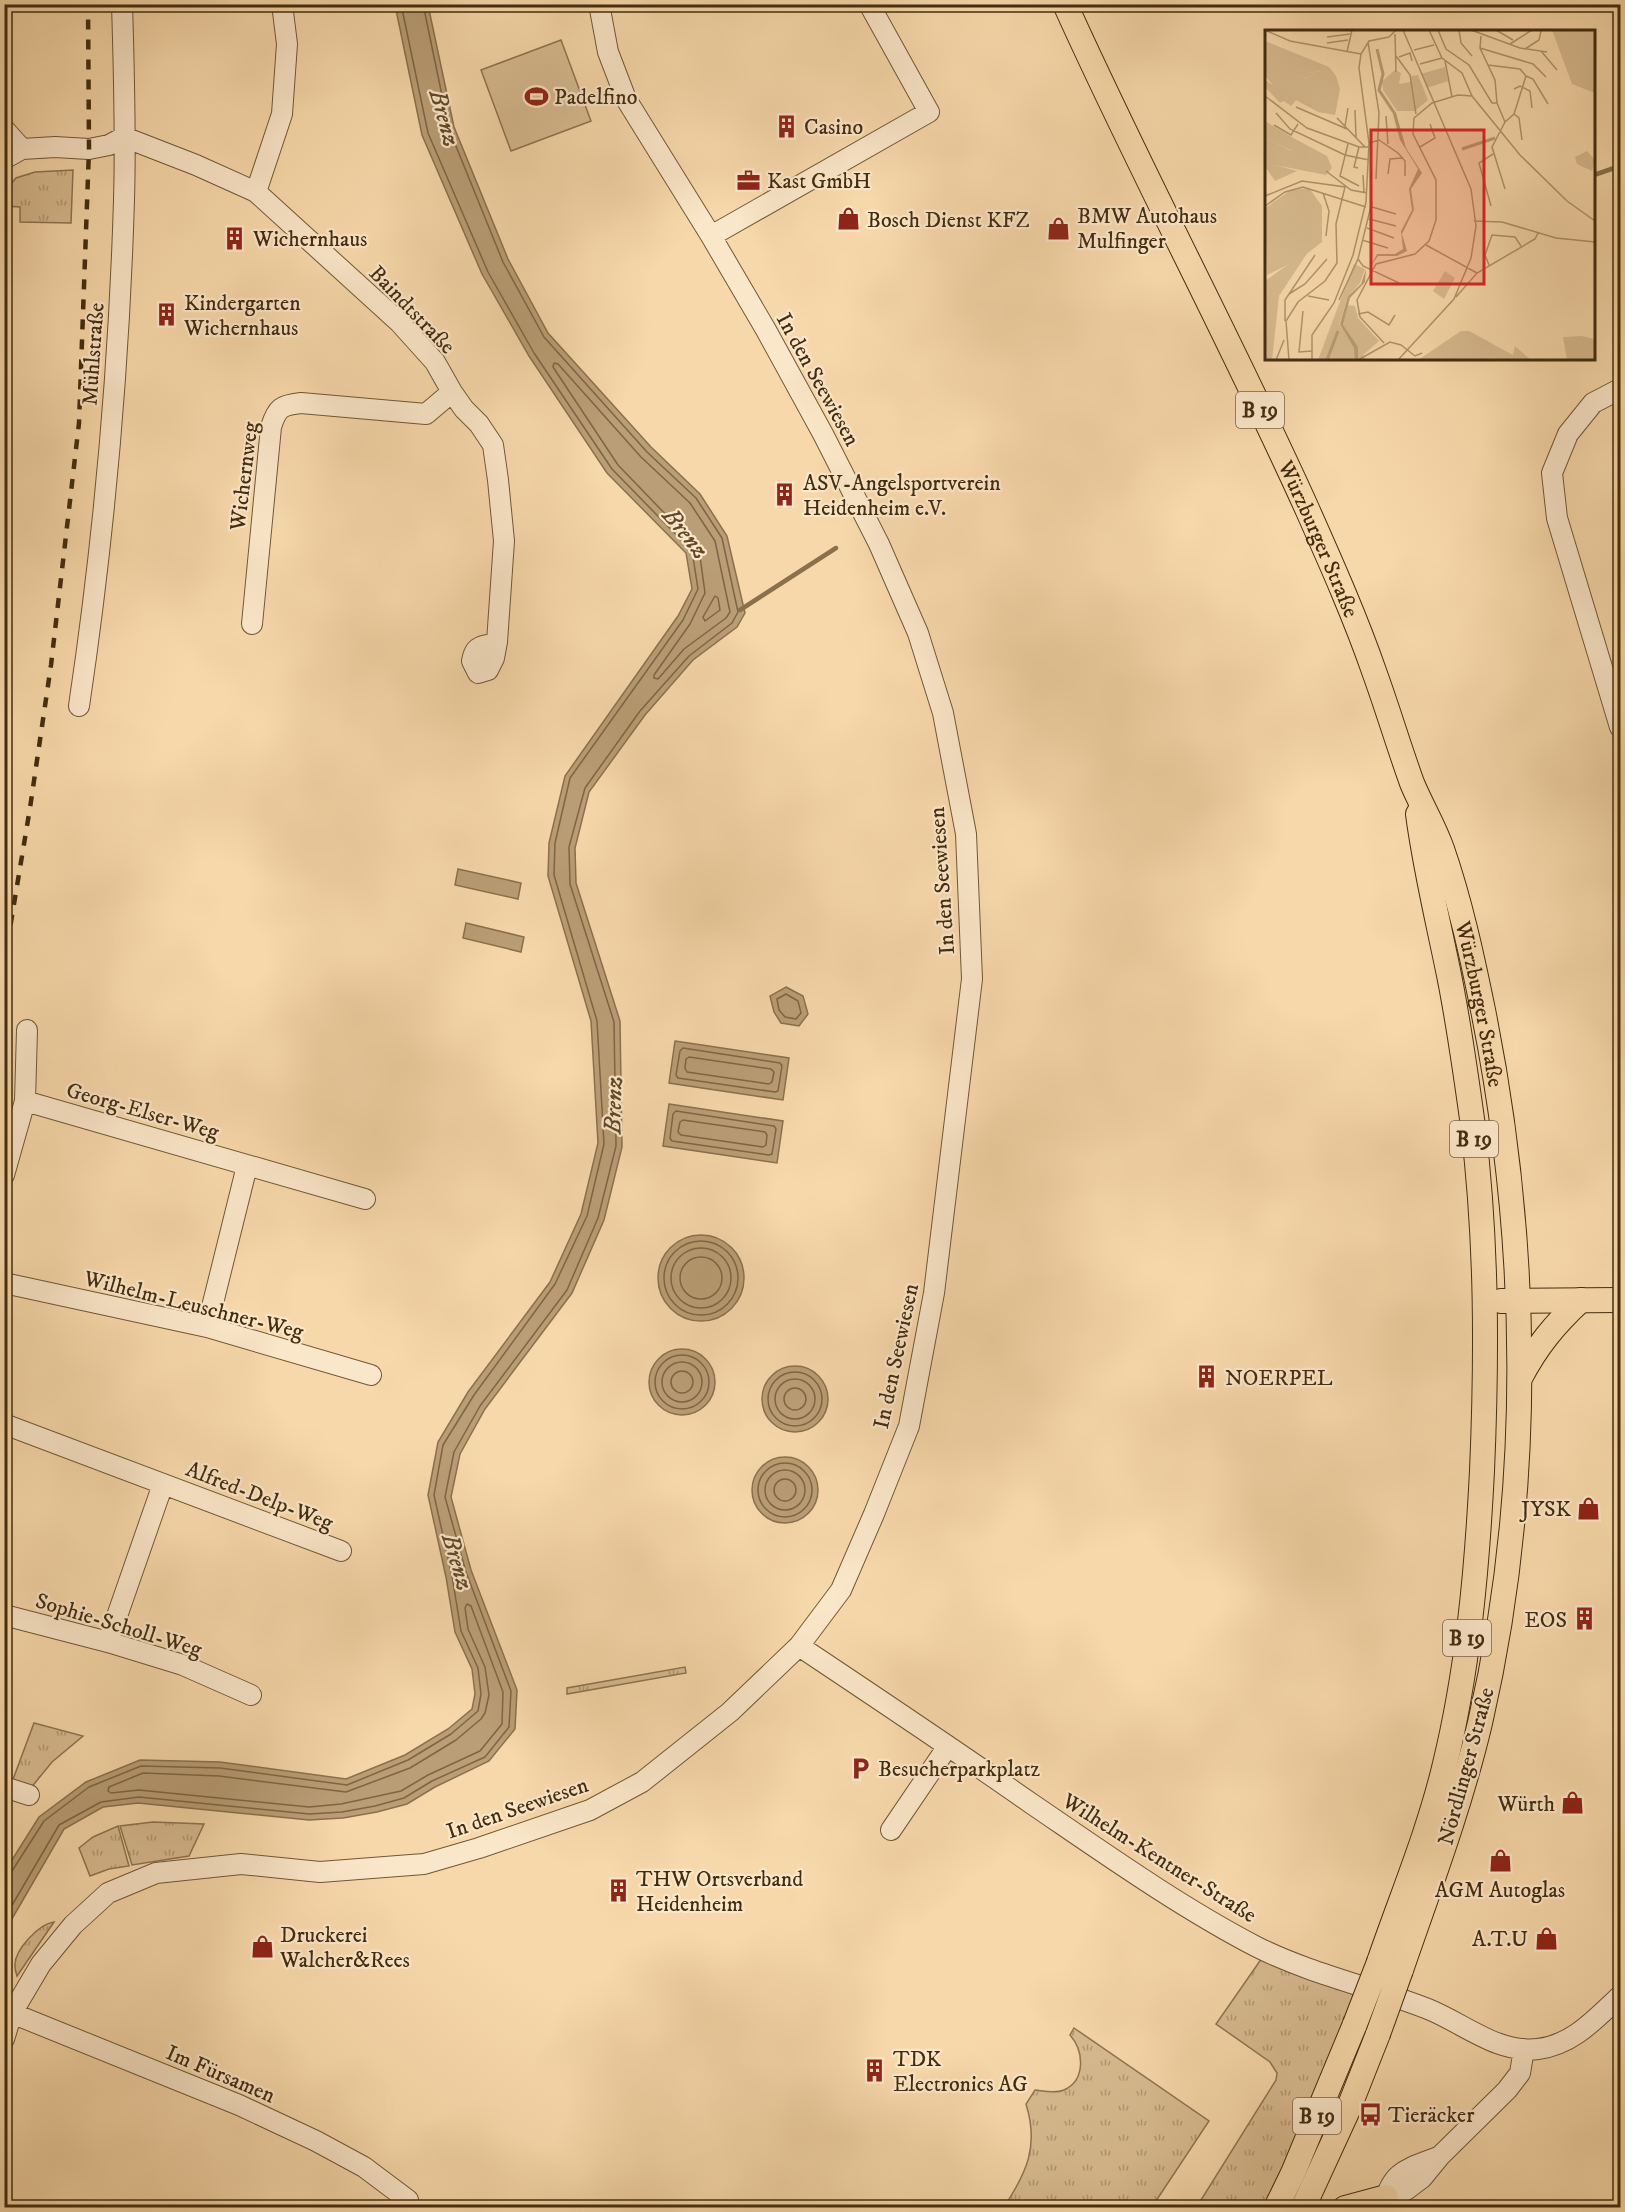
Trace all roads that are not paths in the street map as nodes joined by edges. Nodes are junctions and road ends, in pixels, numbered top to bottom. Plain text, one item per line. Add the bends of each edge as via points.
1 (122, 4) edge
2 (282, 4) edge
3 (599, 4) edge
4 (869, 4) edge
5 (1065, 4) edge
6 (4, 129) edge
7 (124, 137) junction
8 (22, 149) junction
9 (4, 159) edge
10 (256, 192) junction
11 (711, 236) junction
12 (1620, 389) edge
13 (452, 392) junction
14 (252, 624) dead end
15 (494, 658) dead end
16 (79, 706) dead end
17 (1620, 727) edge
18 (1414, 788) junction
19 (27, 1030) dead end
20 (25, 1101) junction
21 (247, 1166) junction
22 (4, 1175) edge
23 (365, 1199) dead end
24 (4, 1283) edge
25 (1581, 1300) junction
26 (1620, 1300) edge
27 (1517, 1301) junction
28 (1486, 1302) junction
29 (207, 1327) junction
30 (371, 1375) dead end
31 (1520, 1378) junction
32 (4, 1424) edge
33 (163, 1484) junction
34 (341, 1551) dead end
35 (4, 1615) edge
36 (108, 1642) junction
37 (799, 1646) junction
38 (251, 1695) dead end
39 (948, 1746) junction
40 (4, 1787) edge
41 (29, 1795) dead end
42 (891, 1830) dead end
43 (1390, 1966) junction
44 (1620, 1996) edge
45 (8, 2012) edge
46 (4, 2039) edge
47 (1524, 2049) junction
48 (408, 2200) dead end
49 (1385, 2202) edge
50 (1276, 2208) edge
51 (1303, 2208) edge
52 (1345, 2208) edge

1 - 7 street, Mühlstraße
2 - 10 street via 287,44 282,114
3 - 11 street, In den Seewiesen via 608,52 626,99
4 - 11 street via 930,112
5 - 18 main road, Würzburger Straße / B 19 via 1307,509 1374,670
6 - 8 street
7 - 8 street via 89,149
7 - 10 street, Baindtstraße
7 - 16 street, Mühlstraße via 117,343 102,540
8 - 9 street
10 - 13 street, Baindtstraße via 399,322 435,362
11 - 37 street, In den Seewiesen via 823,434 879,544 918,633 943,713 966,834 972,980 934,1293 909,1425 841,1590
12 - 17 street via 1593,403 1568,434 1552,472 1557,518
13 - 14 street, Wichernweg via 426,414 302,403 285,405 276,413 271,428
13 - 15 street, Baindtstraße via 493,445 504,541
18 - 27 main road, Würzburger Straße / B 19 via 1451,877 1488,1034 1511,1192
18 - 28 main road, Würzburger Straße / B 19 via 1467,1083 1478,1175
19 - 20 street
20 - 21 street, Georg-Elser-Weg
20 - 22 street
21 - 23 street, Georg-Elser-Weg
21 - 29 street
24 - 29 street, Wilhelm-Leuschner-Weg
25 - 26 main road
25 - 27 main road
25 - 31 main road, B 19 via 1541,1341
27 - 28 main road
27 - 31 main road, Nördlinger Straße / B 19
28 - 43 main road, Nördlinger Straße / B 19 via 1479,1527 1465,1661 1436,1798
29 - 30 street, Wilhelm-Leuschner-Weg
31 - 43 main road, Nördlinger Straße / B 19 via 1510,1544 1480,1723 1449,1832
32 - 33 street, Alfred-Delp-Weg
33 - 34 street, Alfred-Delp-Weg
33 - 36 street, Alfred-Delp-Weg
35 - 36 street, Sophie-Scholl-Weg
36 - 38 street, Sophie-Scholl-Weg via 183,1665
37 - 39 street, Wilhelm-Kentner-Straße
37 - 45 street, In den Seewiesen via 683,1751 642,1782 590,1810 424,1864 320,1872 241,1864 156,1873 108,1893 73,1925
39 - 42 street
39 - 47 street, Wilhelm-Kentner-Straße via 1124,1865 1258,1947 1429,2009 1499,2043
40 - 41 street
43 - 50 main road, Nördlinger Straße / B 19, bridge via 1355,2024
43 - 51 main road, Nördlinger Straße / B 19, bridge via 1378,2034
44 - 47 street via 1564,2042
45 - 46 street, In den Seewiesen
45 - 48 street, Im Fürsamen via 239,2104 364,2167
47 - 49 street via 1520,2073 1514,2081 1440,2156 1402,2172 1389,2186
49 - 52 main road

